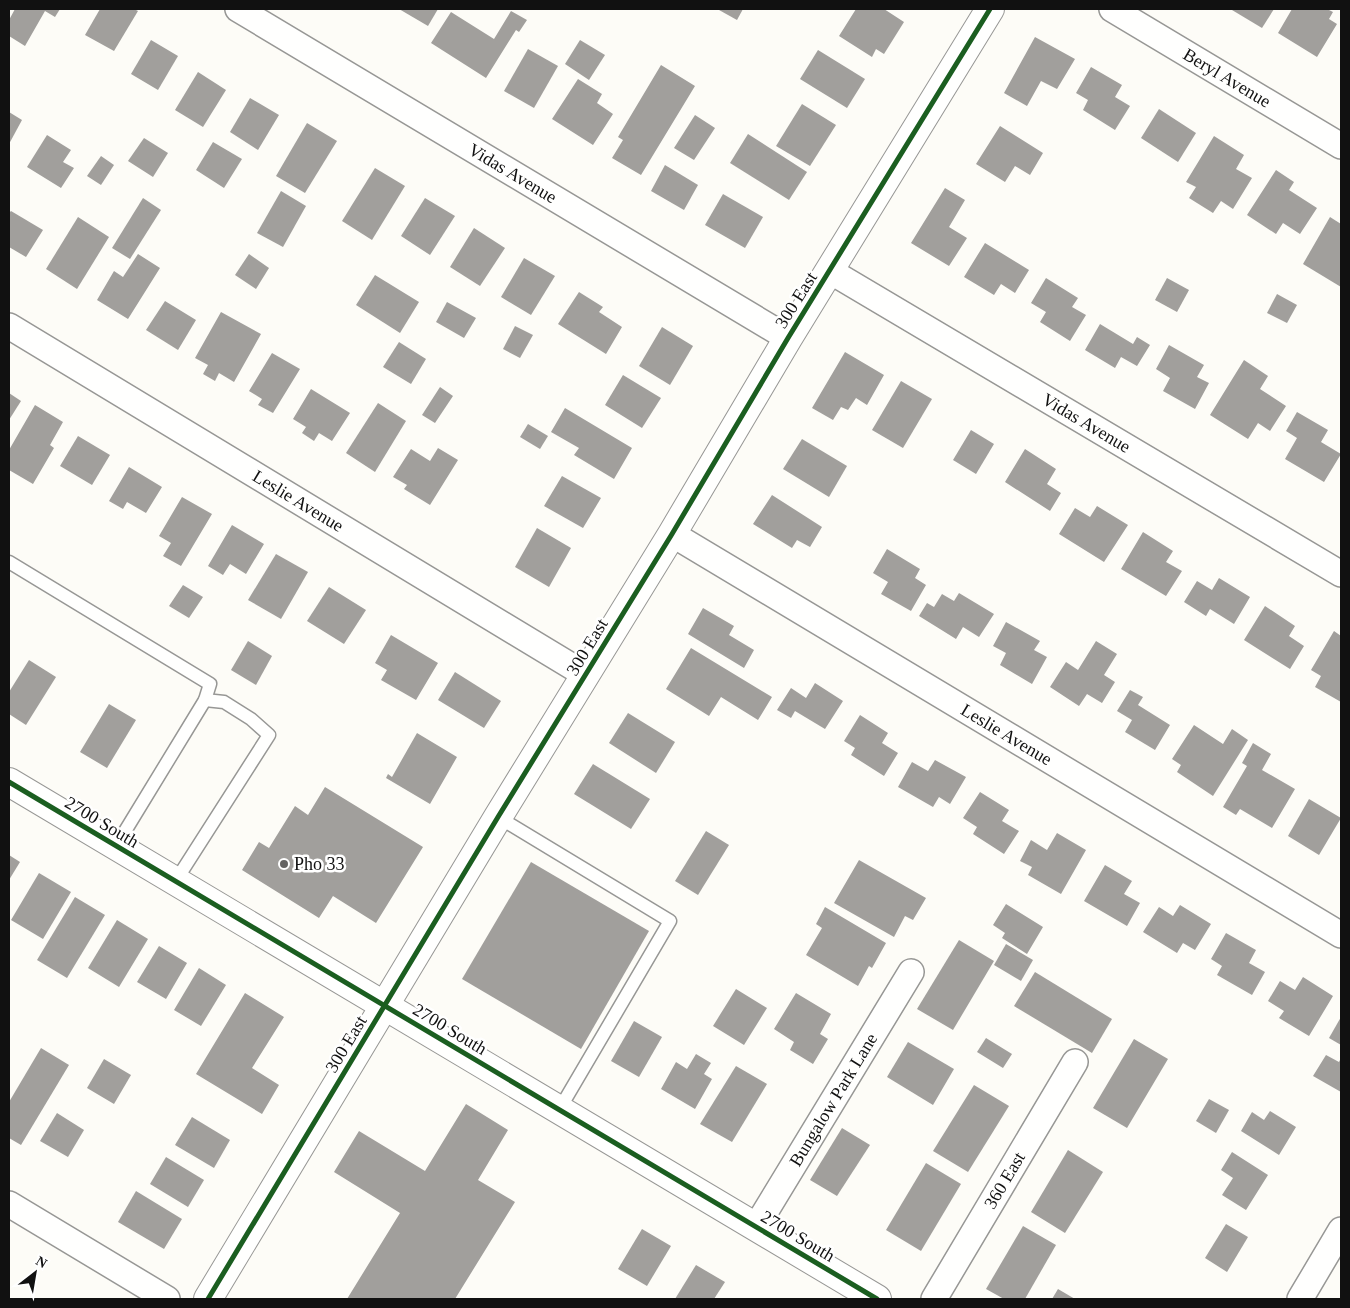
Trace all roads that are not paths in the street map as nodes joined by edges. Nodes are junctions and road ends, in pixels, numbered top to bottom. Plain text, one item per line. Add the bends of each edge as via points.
1 (238, 9) edge
2 (990, 9) edge
3 (1112, 9) edge
4 (1341, 146) edge
5 (830, 271) junction
6 (9, 326) edge
7 (788, 338) junction
8 (672, 534) junction
9 (9, 562) edge
10 (1341, 574) edge
11 (586, 675) junction
12 (205, 700) junction
13 (9, 782) edge
14 (498, 817) junction
15 (116, 846) junction
16 (175, 882) junction
17 (1341, 935) edge
18 (911, 972) dead end
19 (385, 1006) junction
20 (1075, 1062) dead end
21 (559, 1110) junction
22 (9, 1204) edge
23 (756, 1227) junction
24 (1341, 1230) edge
25 (167, 1299) edge
26 (208, 1299) edge
27 (877, 1299) edge
28 (934, 1299) edge
29 (1300, 1299) edge

1 - 7 street, Vidas Avenue
2 - 5 street, 300 East
3 - 4 street, Beryl Avenue
5 - 7 street, 300 East
5 - 10 street, Vidas Avenue
6 - 11 street, Leslie Avenue
7 - 8 street, 300 East
8 - 11 street, 300 East
8 - 17 street, Leslie Avenue
9 - 12 lane via 210,684
11 - 14 street, 300 East
12 - 15 lane
12 - 16 lane via 224,702 269,735
13 - 15 street, 2700 South
14 - 19 street, 300 East
14 - 21 lane via 670,921
15 - 16 street, 2700 South
16 - 19 street, 2700 South
18 - 23 street, Bungalow Park Lane
19 - 21 street, 2700 South
19 - 26 street, 300 East
20 - 28 street, 360 East
21 - 23 street, 2700 South
22 - 25 street
23 - 27 street, 2700 South
24 - 29 street

